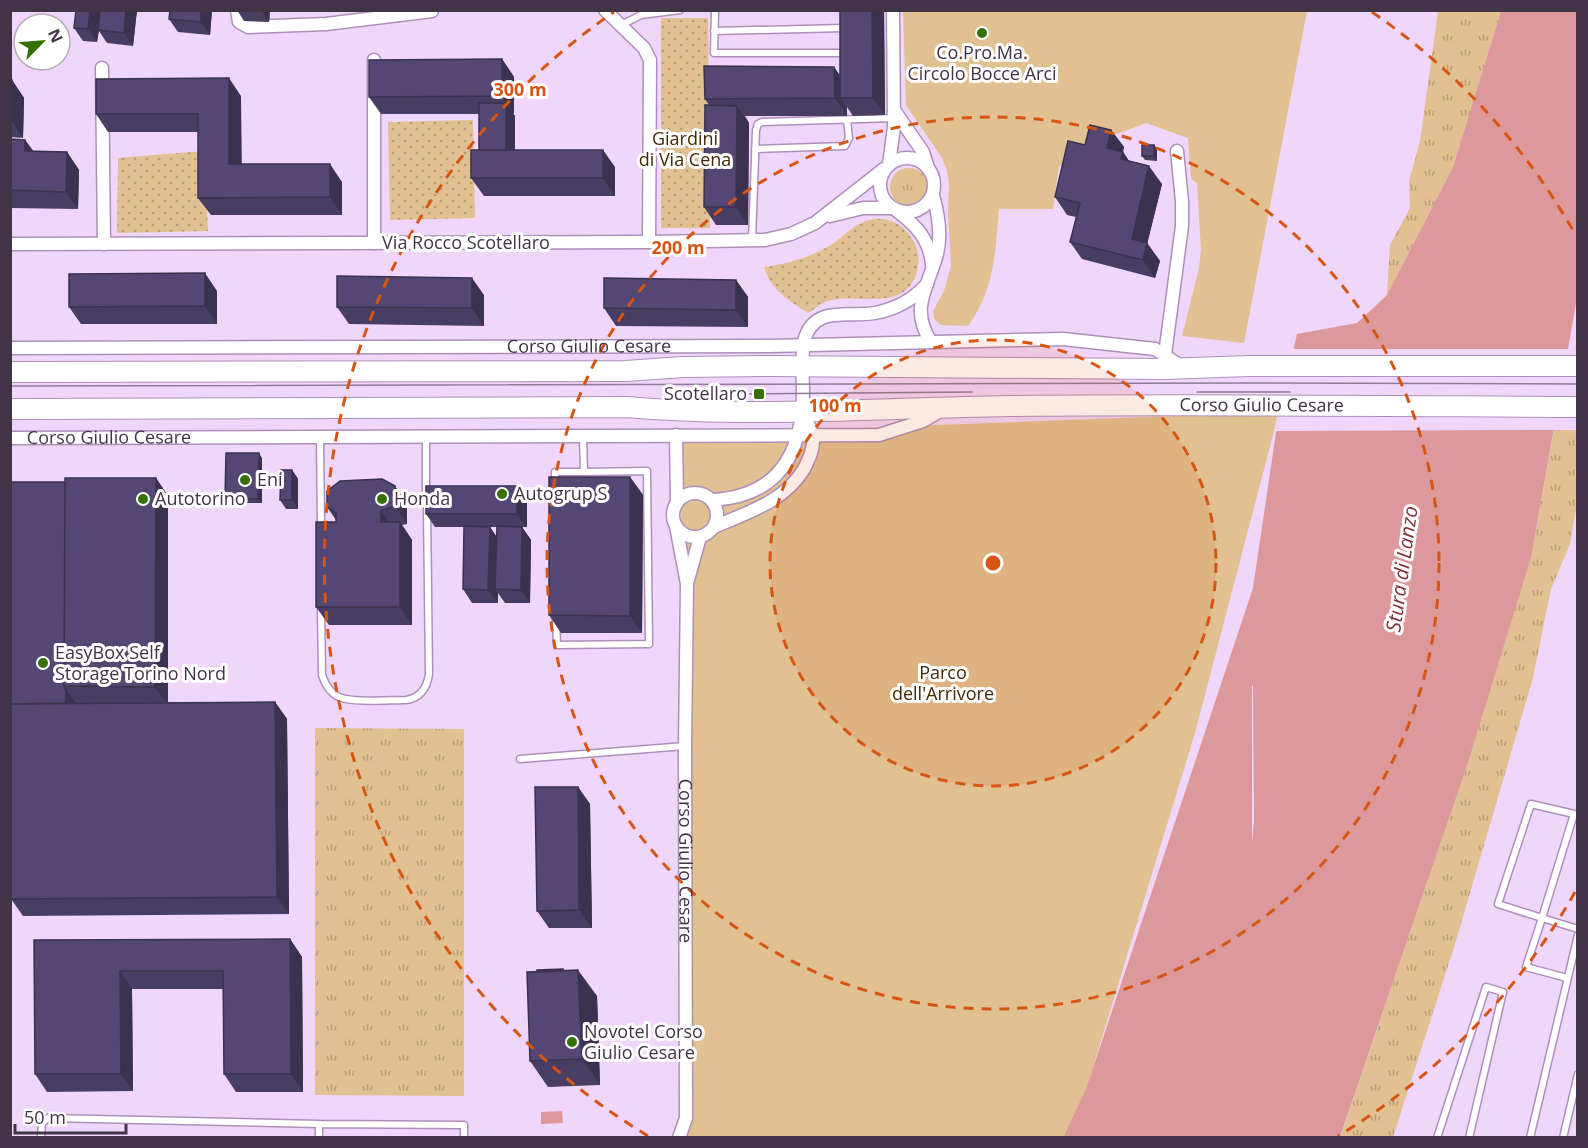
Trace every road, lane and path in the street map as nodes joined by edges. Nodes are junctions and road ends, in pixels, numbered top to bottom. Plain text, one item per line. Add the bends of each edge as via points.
1 (237, 10) edge
2 (605, 10) edge
3 (680, 10) edge
4 (715, 10) edge
5 (893, 10) edge
6 (432, 11) edge
7 (844, 19) edge
8 (620, 25) junction
9 (844, 28) junction
10 (714, 31) junction
11 (844, 36) edge
12 (844, 45) edge
13 (374, 60) edge
14 (102, 68) dead end
15 (894, 114) junction
16 (847, 120) junction
17 (755, 149) junction
18 (1177, 151) dead end
19 (887, 167) junction
20 (928, 168) junction
21 (933, 195) junction
22 (894, 209) junction
23 (823, 218) junction
24 (753, 241) junction
25 (649, 242) junction
26 (374, 243) junction
27 (10, 244) edge
28 (104, 244) junction
29 (932, 269) junction
30 (927, 284) junction
31 (931, 342) junction
32 (803, 346) junction
33 (10, 348) edge
34 (1164, 362) junction
35 (803, 366) junction
36 (1578, 366) edge
37 (10, 372) edge
38 (946, 407) junction
39 (1578, 407) edge
40 (10, 409) edge
41 (802, 412) junction
42 (676, 435) junction
43 (813, 435) junction
44 (320, 436) junction
45 (426, 436) junction
46 (583, 436) junction
47 (796, 436) junction
48 (10, 438) edge
49 (584, 472) junction
50 (555, 495) edge
51 (712, 500) junction
52 (676, 503) junction
53 (676, 525) junction
54 (714, 527) junction
55 (321, 532) edge
56 (700, 537) junction
57 (687, 584) junction
58 (321, 604) edge
59 (556, 610) edge
60 (685, 746) junction
61 (520, 759) dead end
62 (1576, 815) edge
63 (1542, 918) junction
64 (1578, 929) edge
65 (1578, 935) edge
66 (1567, 978) junction
67 (1578, 1074) edge
68 (319, 1124) junction
69 (41, 1137) edge
70 (319, 1137) edge
71 (464, 1137) edge
72 (679, 1137) edge
73 (1437, 1137) edge
74 (1469, 1137) edge
75 (1530, 1137) edge
76 (1563, 1137) edge

1 - 6 street via 239,22 248,27 335,24
2 - 8 street
3 - 8 lane via 641,15
4 - 10 lane
5 - 15 street
7 - 9 lane
8 - 25 street via 647,52 650,63
9 - 10 lane
9 - 11 lane
10 - 12 lane via 714,53 844,53
13 - 26 street
14 - 28 street
15 - 16 lane
15 - 19 street
15 - 20 street via 923,152
16 - 17 lane via 762,122 756,130
16 - 17 lane via 846,146
17 - 24 lane
18 - 34 street via 1182,226
19 - 20 street via 895,160 909,158
19 - 22 street via 881,176 880,190
19 - 23 street, Via Rocco Scotellaro
20 - 21 street via 934,180
21 - 22 street via 918,210
21 - 29 street via 938,252
22 - 23 street, Via Rocco Scotellaro via 856,209
22 - 29 street via 922,234
23 - 24 street, Via Rocco Scotellaro via 791,234
24 - 25 street, Via Rocco Scotellaro
25 - 26 street, Via Rocco Scotellaro
26 - 28 street, Via Rocco Scotellaro
27 - 28 street, Via Rocco Scotellaro
29 - 30 street
30 - 31 street via 920,312 922,328
30 - 32 street via 916,296 891,309 871,314 835,314 817,320 807,332
31 - 32 street, Corso Giulio Cesare
31 - 34 street, Corso Giulio Cesare via 1072,339 1155,349
32 - 33 street, Corso Giulio Cesare
32 - 35 street
34 - 35 main road, Corso Giulio Cesare
34 - 36 main road, Corso Giulio Cesare via 1186,369
35 - 37 main road, Corso Giulio Cesare via 626,371
35 - 41 street
38 - 39 main road, Corso Giulio Cesare
38 - 41 main road, Corso Giulio Cesare
38 - 43 street, Corso Giulio Cesare via 923,421 879,435
40 - 41 main road, Corso Giulio Cesare via 627,407 677,412
41 - 43 street
41 - 47 street
42 - 46 street, Corso Giulio Cesare
42 - 47 street, Corso Giulio Cesare
42 - 52 street
43 - 47 street, Corso Giulio Cesare
43 - 54 street via 809,460 788,490 771,502
44 - 45 street, Corso Giulio Cesare
44 - 48 street, Corso Giulio Cesare
44 - 55 lane
45 - 46 street, Corso Giulio Cesare
45 - 58 lane via 429,674 422,692 406,700 344,699 333,693 322,675
46 - 49 lane
47 - 51 street via 791,457 775,477 733,499
49 - 50 lane via 555,472
49 - 59 lane via 647,471 649,644 556,645
51 - 52 street via 696,493 685,495
51 - 54 street via 717,510
52 - 53 street
53 - 56 street via 689,537
53 - 57 street, Corso Giulio Cesare
54 - 56 street
56 - 57 street, Corso Giulio Cesare
57 - 60 street, Corso Giulio Cesare
60 - 61 lane
60 - 72 street, Corso Giulio Cesare via 686,1118
62 - 63 lane
62 - 63 lane via 1531,804 1498,904
63 - 64 lane
63 - 66 lane via 1526,967
65 - 66 lane
66 - 75 lane
67 - 76 lane
68 - 69 lane via 48,1118 42,1122
68 - 70 lane
68 - 71 lane via 464,1125
73 - 74 lane via 1486,987 1503,992

